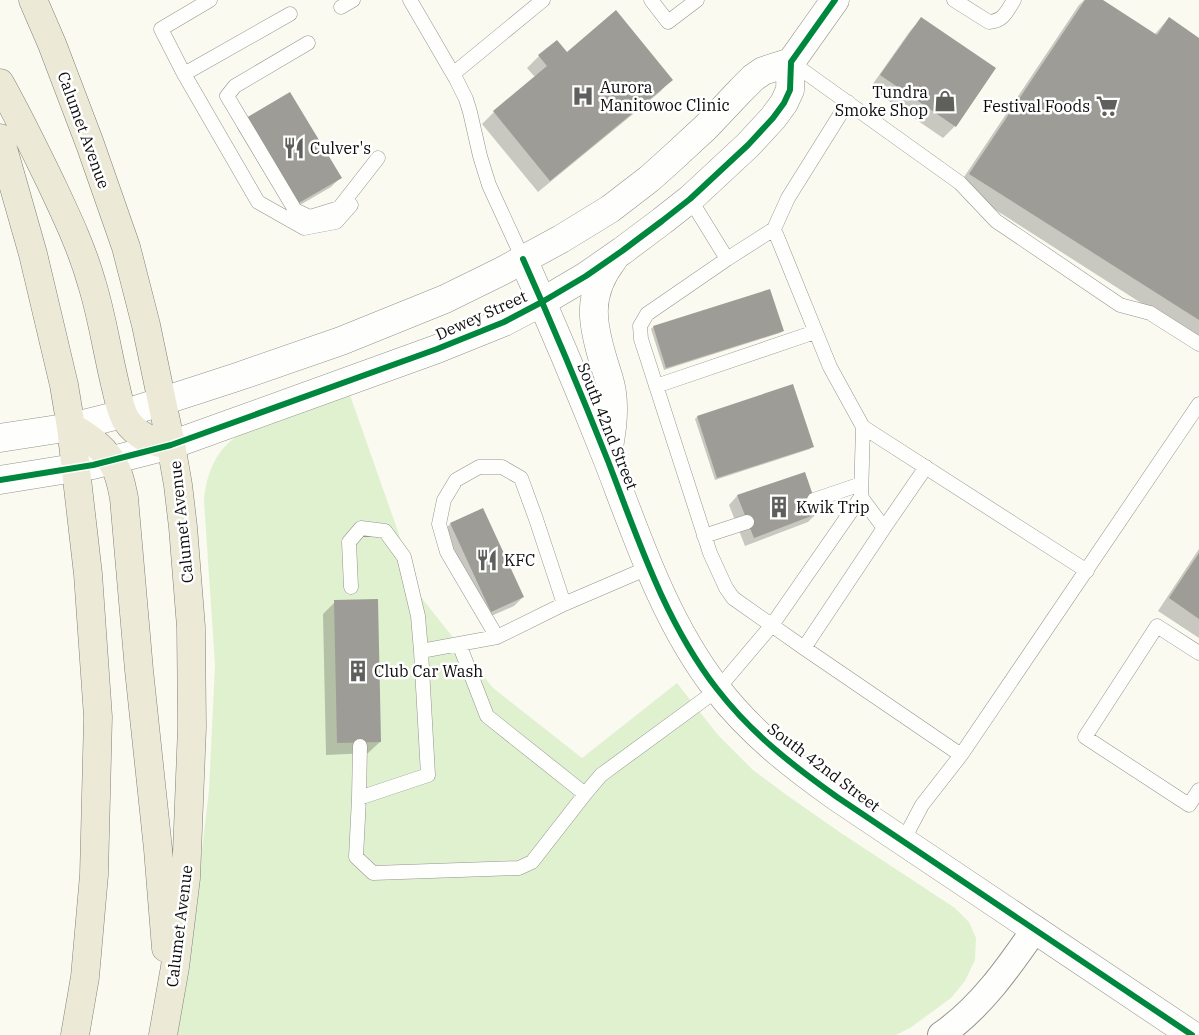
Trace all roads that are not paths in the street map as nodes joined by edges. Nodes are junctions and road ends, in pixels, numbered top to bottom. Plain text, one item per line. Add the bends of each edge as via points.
1 (33, 0) edge
2 (210, 0) edge
3 (410, 0) edge
4 (543, 0) edge
5 (651, 0) edge
6 (697, 0) edge
7 (834, 0) edge
8 (954, 0) edge
9 (1014, 0) edge
10 (290, 14) dead end
11 (308, 43) dead end
12 (791, 62) junction
13 (184, 74) junction
14 (453, 74) junction
15 (0, 83) edge
16 (848, 102) junction
17 (0, 138) edge
18 (690, 199) junction
19 (774, 229) junction
20 (622, 251) junction
21 (523, 259) junction
22 (727, 259) junction
23 (542, 302) junction
24 (816, 332) junction
25 (1199, 344) edge
26 (656, 386) junction
27 (162, 401) junction
28 (1199, 404) edge
29 (123, 414) junction
30 (71, 427) junction
31 (863, 427) junction
32 (0, 438) edge
33 (171, 446) junction
34 (607, 458) junction
35 (111, 461) junction
36 (76, 468) junction
37 (926, 468) junction
38 (0, 480) edge
39 (861, 491) junction
40 (814, 500) dead end
41 (747, 522) dead end
42 (884, 528) junction
43 (704, 536) junction
44 (650, 567) junction
45 (1086, 570) junction
46 (350, 587) dead end
47 (564, 604) junction
48 (772, 625) junction
49 (497, 637) junction
50 (459, 644) junction
51 (804, 648) junction
52 (421, 651) junction
53 (1199, 653) edge
54 (717, 690) junction
55 (360, 746) dead end
56 (961, 754) junction
57 (1199, 790) edge
58 (585, 794) junction
59 (359, 798) junction
60 (903, 841) junction
61 (1035, 929) junction
62 (169, 1004) junction
63 (1199, 1032) edge
64 (75, 1035) edge
65 (163, 1035) edge
66 (941, 1035) edge
67 (1192, 1035) edge
68 (1197, 1035) edge

1 - 27 main road, Calumet Avenue via 90,144 126,247
2 - 13 lane via 161,30
3 - 14 lane
4 - 14 lane
5 - 6 lane via 668,22
7 - 12 street
8 - 9 lane via 990,22 996,22
10 - 13 lane
11 - 13 lane via 235,86 227,96 295,210 310,217 339,208 378,158 371,182 336,222 304,228 258,202
12 - 16 lane
12 - 18 street, Dewey Street via 790,90 779,110 748,145
12 - 21 street, Dewey Street via 763,71 753,78 687,145 610,209
14 - 21 lane via 466,99 489,185
15 - 29 main road via 30,139 83,256 93,285
16 - 19 lane via 788,198
16 - 25 lane via 960,183 996,221 1120,305 1150,313
17 - 30 main road via 42,286
18 - 20 street, Dewey Street
18 - 22 lane
19 - 22 lane
19 - 24 lane
20 - 23 street, Dewey Street
20 - 34 street via 603,276 594,309 595,330 613,402
21 - 23 street, South 42nd Street
21 - 27 street, Dewey Street via 445,299 341,341
22 - 26 lane via 657,306 640,326
23 - 33 street, Dewey Street via 504,322 438,349
23 - 34 street, South 42nd Street
24 - 26 lane
24 - 31 lane via 830,367
26 - 43 lane
27 - 29 street, Dewey Street
27 - 33 main road, Calumet Avenue
28 - 45 lane
29 - 30 street, Dewey Street
29 - 33 main road via 141,435
30 - 32 street, Dewey Street
30 - 35 main road via 94,442
30 - 36 main road
31 - 37 lane
31 - 39 lane
33 - 35 street, Dewey Street
33 - 62 main road, Calumet Avenue via 183,527 190,619 192,718 186,878
34 - 44 street, South 42nd Street
35 - 36 street, Dewey Street
35 - 62 main road via 120,480 126,512 158,848
36 - 38 street, Dewey Street
36 - 64 main road via 88,574 98,717 94,875 85,977
37 - 42 lane
37 - 45 lane
39 - 40 lane
39 - 42 lane
39 - 48 lane
41 - 43 lane
42 - 51 lane
43 - 48 lane via 733,598
44 - 47 lane
44 - 54 street, South 42nd Street via 681,634
45 - 56 lane
46 - 52 lane via 349,542 361,528 385,531 404,556 418,616
47 - 49 lane
47 - 49 lane via 521,478 502,467 479,467 456,480 444,500 438,524 447,552
48 - 51 lane
48 - 54 lane
49 - 50 lane
50 - 52 lane
50 - 58 lane via 487,716
51 - 56 lane
52 - 59 lane via 428,775
53 - 57 lane via 1157,626 1085,736 1189,805
54 - 58 lane via 601,775
54 - 60 street, South 42nd Street via 754,731 789,762
55 - 59 lane
56 - 60 lane via 922,805
58 - 59 lane via 532,862 520,868 373,873 356,856
60 - 61 street, South 42nd Street
61 - 66 street via 990,990
61 - 67 street, South 42nd Street
62 - 65 main road, Calumet Avenue
63 - 68 lane

